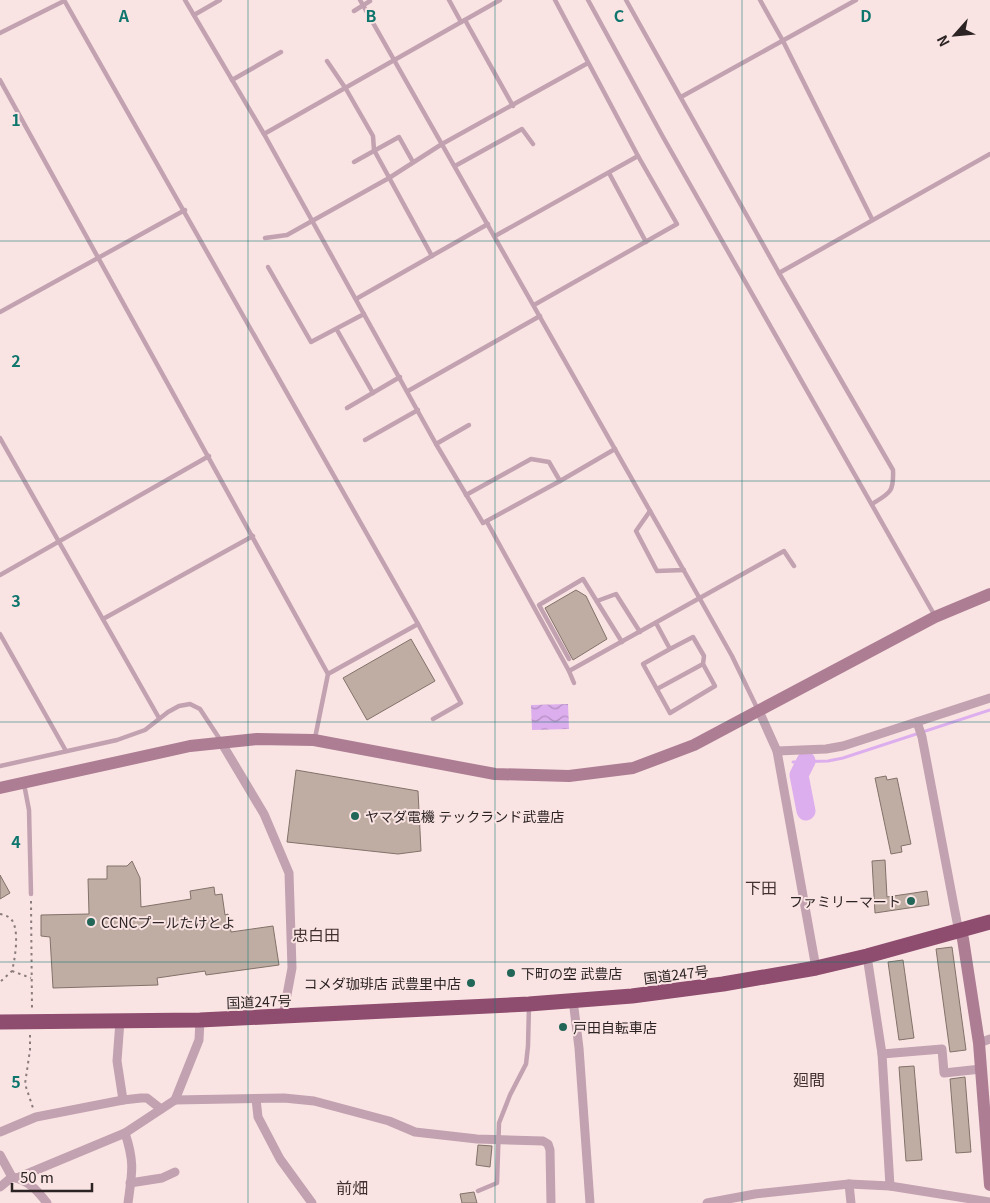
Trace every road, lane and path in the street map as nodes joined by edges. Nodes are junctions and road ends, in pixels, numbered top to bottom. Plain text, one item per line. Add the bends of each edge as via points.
1 (64, 0) edge
2 (185, 0) edge
3 (220, 0) edge
4 (360, 0) edge
5 (449, 0) edge
6 (500, 0) edge
7 (555, 0) edge
8 (588, 0) edge
9 (626, 0) edge
10 (760, 0) edge
11 (856, 0) edge
12 (370, 1) dead end
13 (363, 5) junction
14 (354, 11) dead end
15 (194, 15) junction
16 (463, 21) junction
17 (0, 34) edge
18 (783, 41) junction
19 (280, 52) dead end
20 (327, 61) dead end
21 (395, 61) junction
22 (588, 63) junction
23 (0, 80) edge
24 (232, 80) junction
25 (346, 89) junction
26 (681, 97) junction
27 (513, 106) junction
28 (264, 134) junction
29 (442, 144) junction
30 (532, 144) dead end
31 (374, 150) junction
32 (990, 154) edge
33 (638, 156) junction
34 (354, 162) dead end
35 (413, 162) junction
36 (455, 166) junction
37 (608, 173) junction
38 (389, 178) junction
39 (185, 210) junction
40 (872, 219) junction
41 (313, 220) junction
42 (488, 224) junction
43 (495, 236) junction
44 (265, 238) dead end
45 (646, 242) junction
46 (432, 256) junction
47 (99, 257) junction
48 (268, 267) dead end
49 (778, 273) junction
50 (356, 299) junction
51 (534, 305) junction
52 (0, 312) edge
53 (364, 314) junction
54 (540, 316) junction
55 (336, 330) junction
56 (400, 377) junction
57 (408, 391) junction
58 (373, 393) junction
59 (347, 408) dead end
60 (418, 410) junction
61 (469, 425) dead end
62 (0, 438) edge
63 (365, 440) dead end
64 (436, 444) junction
65 (615, 449) junction
66 (209, 456) junction
67 (560, 482) junction
68 (466, 495) junction
69 (872, 504) junction
70 (650, 511) junction
71 (486, 522) junction
72 (253, 536) junction
73 (59, 542) junction
74 (794, 566) dead end
75 (684, 570) junction
76 (0, 575) edge
77 (990, 594) edge
78 (700, 599) junction
79 (597, 601) junction
80 (936, 617) junction
81 (103, 619) junction
82 (656, 623) junction
83 (418, 624) junction
84 (640, 632) junction
85 (0, 634) edge
86 (622, 642) junction
87 (670, 649) junction
88 (569, 659) dead end
89 (703, 664) junction
90 (569, 671) junction
91 (328, 674) junction
92 (574, 683) dead end
93 (657, 689) junction
94 (990, 698) edge
95 (759, 711) junction
96 (159, 718) junction
97 (432, 719) dead end
98 (918, 724) junction
99 (314, 740) junction
100 (221, 742) junction
101 (66, 751) junction
102 (777, 751) junction
103 (0, 766) edge
104 (24, 782) junction
105 (0, 788) edge
106 (31, 894) joint
107 (0, 914) edge
108 (990, 922) edge
109 (960, 930) junction
110 (867, 956) junction
111 (816, 968) junction
112 (12, 971) junction
113 (32, 978) junction
114 (0, 982) edge
115 (573, 1000) junction
116 (529, 1004) junction
117 (283, 1016) junction
118 (200, 1020) junction
119 (120, 1021) junction
120 (0, 1022) edge
121 (31, 1026) junction
122 (985, 1041) edge
123 (882, 1054) junction
124 (982, 1069) junction
125 (256, 1099) junction
126 (122, 1100) junction
127 (175, 1100) junction
128 (161, 1109) junction
129 (36, 1117) junction
130 (0, 1132) edge
131 (125, 1133) junction
132 (499, 1139) junction
133 (0, 1155) edge
134 (175, 1172) dead end
135 (15, 1177) junction
136 (130, 1183) junction
137 (849, 1184) junction
138 (990, 1185) edge
139 (0, 1186) edge
140 (890, 1186) junction
141 (478, 1191) dead end
142 (990, 1202) edge
143 (46, 1203) edge
144 (128, 1203) edge
145 (312, 1203) edge
146 (551, 1203) edge
147 (590, 1203) edge
148 (707, 1203) edge
149 (851, 1203) edge

1 - 17 lane
1 - 39 lane
2 - 15 lane
3 - 15 lane
4 - 13 lane
5 - 16 lane
6 - 16 lane
7 - 22 lane
8 - 69 lane via 662,137
9 - 26 lane
10 - 18 lane
11 - 18 lane
12 - 13 lane
13 - 14 lane
13 - 21 lane
15 - 24 lane
16 - 21 lane
16 - 27 lane
18 - 26 lane
18 - 40 lane
19 - 24 lane
20 - 25 lane
21 - 25 lane
21 - 29 lane
22 - 27 lane
22 - 33 lane
23 - 47 lane
24 - 28 lane
25 - 28 lane
25 - 31 lane via 373,136
26 - 49 lane
27 - 29 lane
28 - 41 lane
29 - 35 lane
29 - 36 lane
30 - 36 lane via 522,129
31 - 34 lane
31 - 35 lane via 399,137
31 - 38 lane
32 - 40 lane
33 - 37 lane
33 - 45 lane via 677,224
35 - 38 lane
36 - 42 lane
37 - 43 lane
37 - 45 lane
38 - 41 lane
38 - 46 lane
39 - 47 lane
39 - 83 lane
40 - 49 lane
41 - 44 lane via 287,235
41 - 50 lane
42 - 43 lane
42 - 46 lane
43 - 51 lane
45 - 51 lane
46 - 50 lane
47 - 52 lane
47 - 66 lane
48 - 55 lane via 311,342
49 - 69 lane via 893,470 894,485
50 - 53 lane
51 - 54 lane
53 - 55 lane
53 - 56 lane
54 - 57 lane
54 - 65 lane
55 - 58 lane
56 - 57 lane
56 - 58 lane
57 - 60 lane
58 - 59 lane
60 - 63 lane
60 - 64 lane
61 - 64 lane
62 - 73 lane
64 - 68 lane
65 - 67 lane
65 - 70 lane
66 - 72 lane
66 - 73 lane
67 - 68 lane via 549,462 531,458
67 - 71 lane
68 - 71 lane via 483,523
69 - 80 lane
70 - 75 lane
70 - 75 lane via 636,530 657,571
71 - 90 lane
72 - 81 lane
72 - 91 lane
73 - 76 lane
73 - 81 lane
74 - 78 lane via 784,551
75 - 78 lane
77 - 80 street
78 - 82 lane
78 - 95 lane
79 - 84 lane via 616,594
79 - 86 lane
79 - 88 lane via 583,579 539,605
80 - 95 street
81 - 96 lane
82 - 84 lane
82 - 87 lane
83 - 91 lane
83 - 97 lane via 461,703
84 - 86 lane
85 - 101 lane
86 - 90 lane
87 - 89 lane via 692,637 704,656
87 - 93 lane via 643,664
89 - 93 lane
89 - 93 lane via 715,686 670,713
90 - 92 lane
91 - 99 lane
94 - 98 street
95 - 99 street via 694,745 633,768 569,776 495,774
95 - 102 street
96 - 100 lane via 179,706 190,704 200,709
96 - 101 lane via 145,730 117,740
98 - 102 street via 836,748
98 - 109 street
99 - 100 street
100 - 104 street
100 - 117 street via 264,814 289,874 292,968
101 - 103 lane
102 - 111 street
104 - 105 street
104 - 106 lane via 29,810
106 - 113 path
107 - 112 path via 10,918 15,928
108 - 109 highway, 国道247号
109 - 110 highway, 国道247号
109 - 122 street
110 - 111 highway, 国道247号
110 - 123 street
111 - 115 highway, 国道247号 via 632,996
112 - 113 path
112 - 114 path
113 - 121 path
115 - 116 highway, 国道247号
115 - 147 street
116 - 117 highway, 国道247号
116 - 132 lane via 526,1064 499,1122
117 - 118 highway, 国道247号
118 - 119 highway, 国道247号
118 - 127 street via 199,1040
119 - 121 highway, 国道247号
119 - 126 street via 117,1061
120 - 121 highway, 国道247号
121 - 129 path via 25,1084
122 - 124 street
123 - 124 street via 942,1049 944,1073
123 - 140 street
124 - 138 street
125 - 127 street
125 - 132 street via 314,1101 390,1121 416,1132
125 - 145 street via 258,1117 280,1159
126 - 128 street via 147,1098
126 - 129 street
127 - 128 street
128 - 131 street
129 - 130 street
131 - 135 street
131 - 136 street via 133,1170
132 - 141 lane via 497,1183
132 - 146 street via 548,1144
133 - 135 street
134 - 136 street via 162,1178
135 - 139 street
135 - 143 street via 33,1185
136 - 144 street
137 - 140 street
137 - 148 street via 755,1194
137 - 149 street
140 - 142 street

